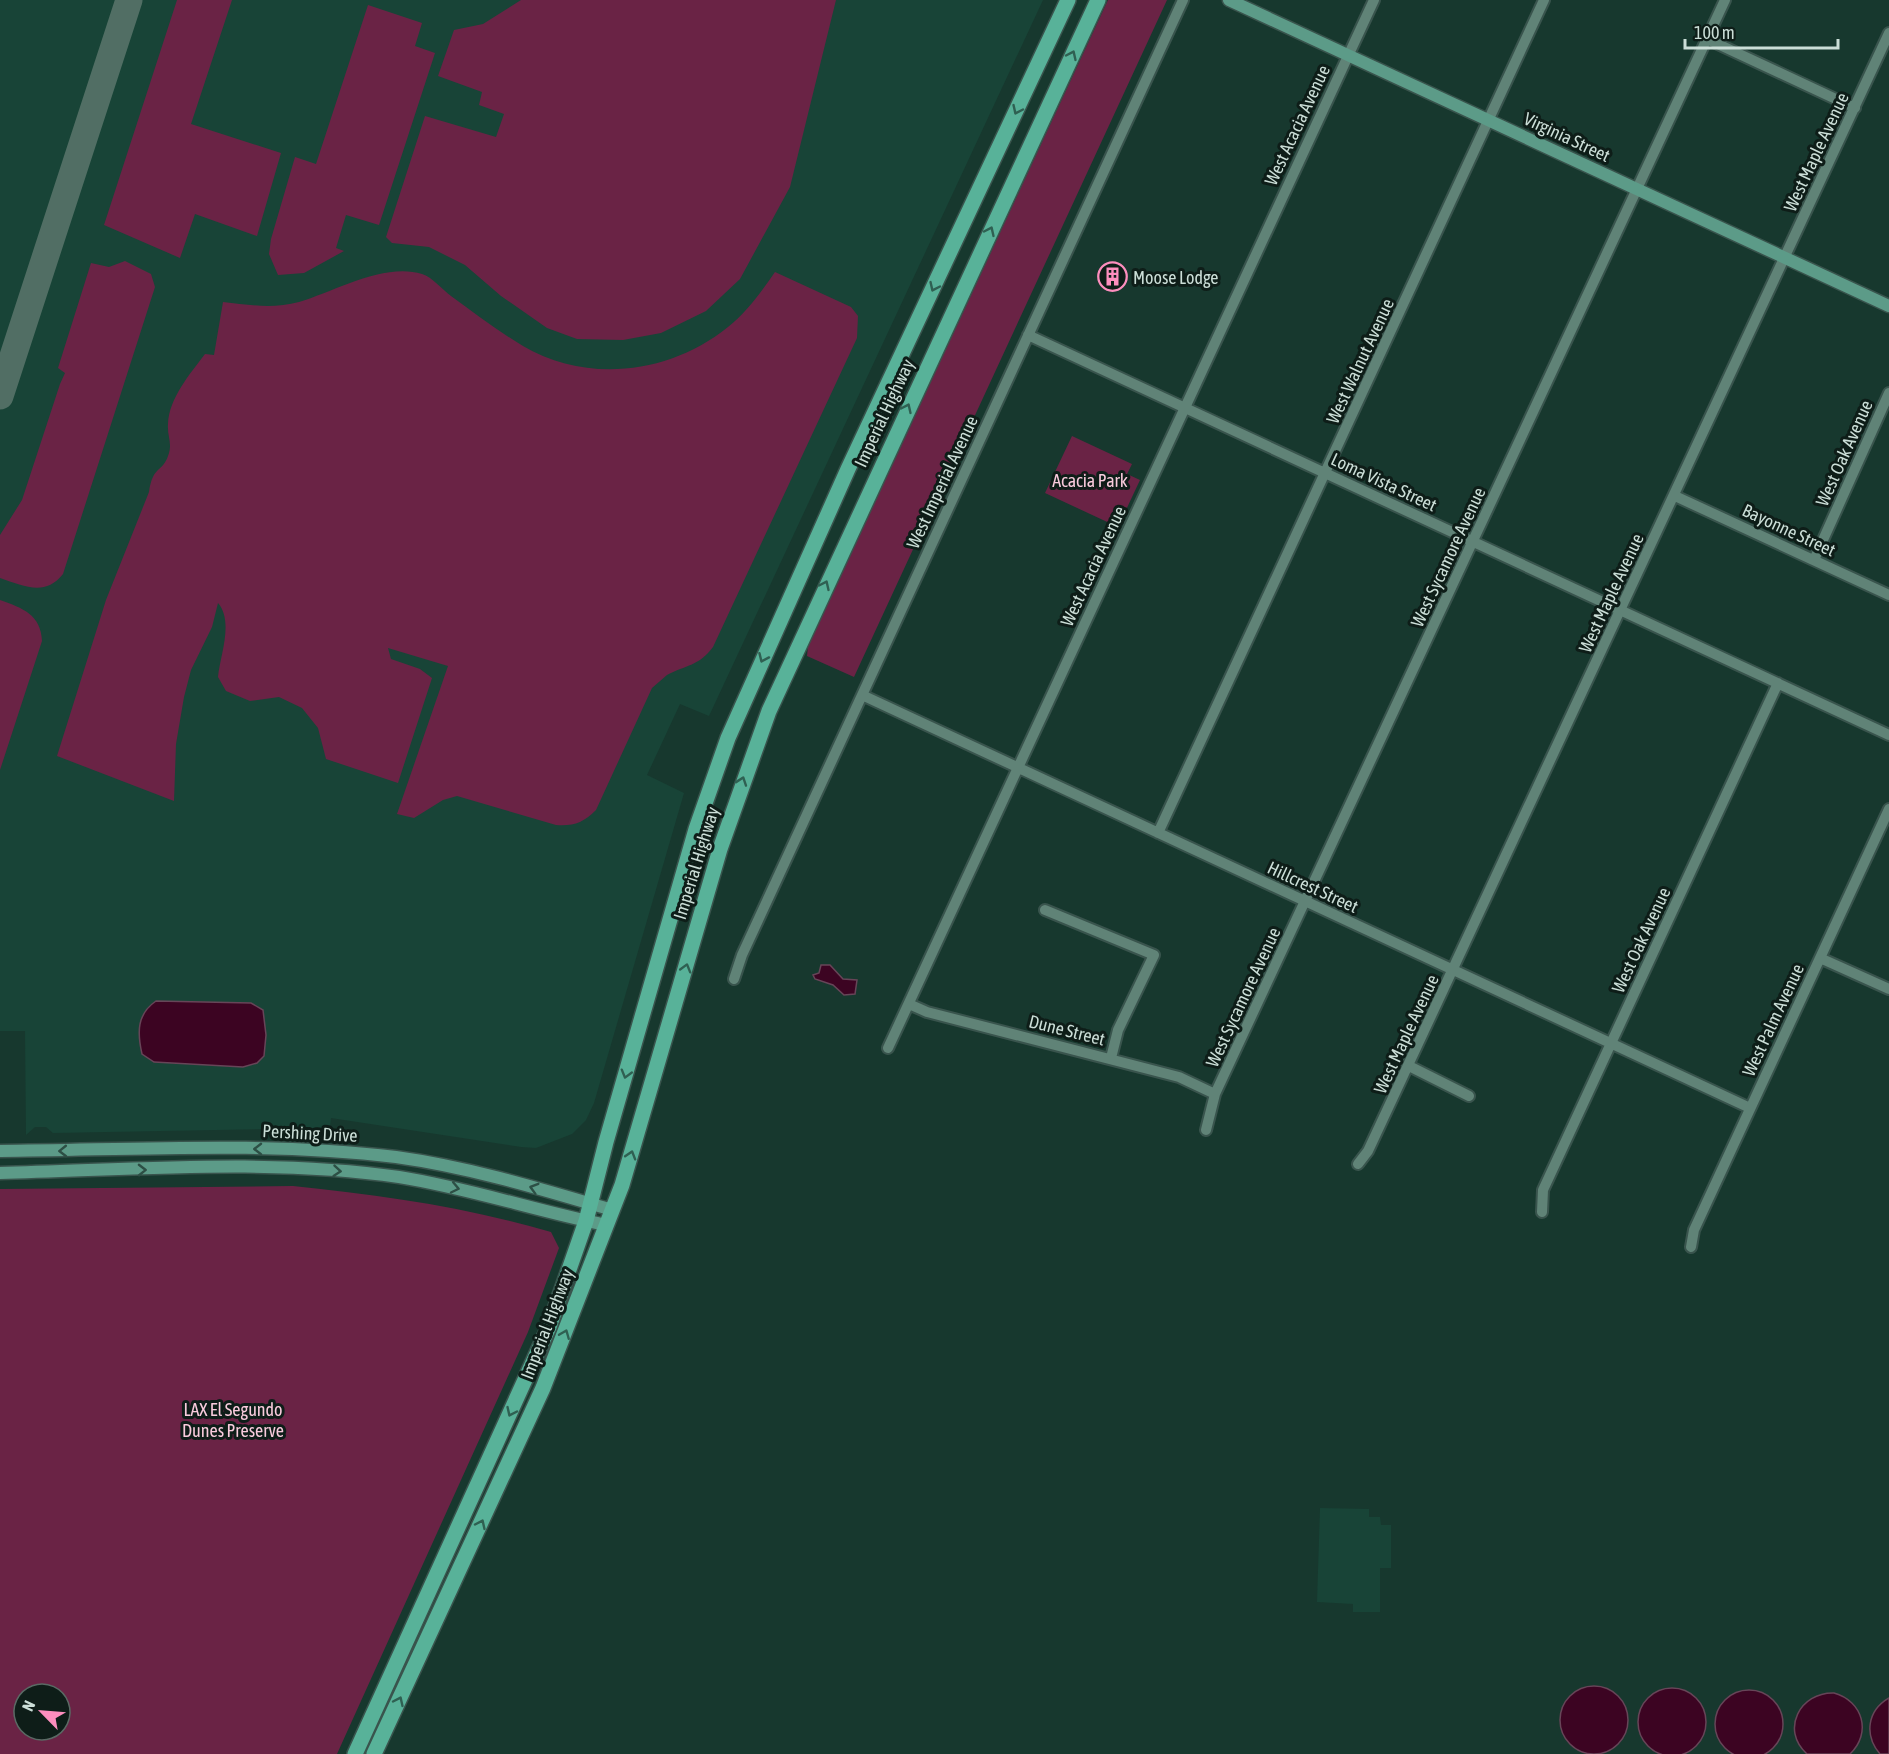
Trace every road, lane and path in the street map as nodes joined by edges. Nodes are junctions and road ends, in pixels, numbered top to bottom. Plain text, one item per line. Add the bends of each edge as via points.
1 (1068, 0) edge
2 (1098, 0) edge
3 (1183, 0) edge
4 (1229, 0) edge
5 (1374, 0) edge
6 (1544, 0) edge
7 (1725, 0) edge
8 (1889, 33) edge
9 (1707, 39) junction
10 (1348, 55) junction
11 (1854, 108) junction
12 (1488, 120) junction
13 (1636, 188) junction
14 (1785, 258) junction
15 (1889, 306) edge
16 (1028, 335) junction
17 (1889, 393) edge
18 (1184, 408) junction
19 (1326, 474) junction
20 (1676, 496) junction
21 (1473, 541) junction
22 (1814, 560) junction
23 (796, 585) junction
24 (1889, 595) edge
25 (1621, 611) junction
26 (793, 655) junction
27 (1778, 683) junction
28 (862, 695) junction
29 (1889, 735) edge
30 (1018, 768) junction
31 (1889, 809) edge
32 (1158, 833) junction
33 (1306, 902) junction
34 (1046, 910) dead end
35 (1820, 957) junction
36 (1454, 970) junction
37 (734, 979) dead end
38 (1889, 989) edge
39 (909, 1004) junction
40 (1611, 1044) junction
41 (888, 1048) dead end
42 (1111, 1058) junction
43 (1409, 1066) junction
44 (1215, 1094) junction
45 (1469, 1096) dead end
46 (1750, 1108) junction
47 (1206, 1130) dead end
48 (0, 1151) edge
49 (1358, 1164) dead end
50 (0, 1173) edge
51 (590, 1203) junction
52 (612, 1210) junction
53 (1542, 1212) dead end
54 (586, 1221) junction
55 (606, 1225) junction
56 (1691, 1247) dead end
57 (355, 1754) edge
58 (374, 1754) edge

1 -> 23 main road, Imperial Highway
26 -> 2 main road, Imperial Highway
3 - 16 street, West Imperial Avenue
4 - 10 main road, Virginia Street
5 - 10 street, West Acacia Avenue
6 - 12 street, West Walnut Avenue
7 - 9 street, West Sycamore Avenue
8 - 11 street, West Maple Avenue
9 - 11 street
9 - 13 street, West Sycamore Avenue
10 - 12 main road, Virginia Street
10 - 18 street, West Acacia Avenue
11 - 14 street, West Maple Avenue
12 - 13 main road, Virginia Street
12 - 19 street, West Walnut Avenue
13 - 14 main road, Virginia Street
13 - 21 street, West Sycamore Avenue
14 - 15 main road, Virginia Street
14 - 20 street, West Maple Avenue
16 - 18 street, Loma Vista Street
16 - 28 street, West Imperial Avenue
17 - 22 street, West Oak Avenue
18 - 19 street, Loma Vista Street
18 - 30 street, West Acacia Avenue
19 - 21 street, Loma Vista Street
19 - 32 street, West Walnut Avenue
20 - 22 street, Bayonne Street
20 - 25 street, West Maple Avenue
21 - 25 street, Loma Vista Street
21 - 33 street, West Sycamore Avenue
22 - 24 street, Bayonne Street
23 - 26 main road via 798,596 778,640 784,651
23 -> 51 main road, Imperial Highway via 728,738 696,829
25 - 27 street, Loma Vista Street
25 - 36 street, West Maple Avenue
52 -> 26 main road, Imperial Highway via 740,787
27 - 29 street, Loma Vista Street
27 - 40 street, West Oak Avenue
28 - 30 street, Hillcrest Street
28 - 37 street, West Imperial Avenue
30 - 32 street, Hillcrest Street
30 - 39 street, West Acacia Avenue
31 - 35 street, West Palm Avenue
32 - 33 street, Hillcrest Street
33 - 36 street, Hillcrest Street
33 - 44 street, West Sycamore Avenue
34 - 42 street via 1154,955 1118,1030
35 - 38 street
35 - 46 street, West Palm Avenue
36 - 40 street, Hillcrest Street
36 - 43 street, West Maple Avenue
39 - 41 street, West Acacia Avenue
39 - 42 street, Dune Street via 927,1012
40 - 46 street, Hillcrest Street
40 - 53 street, West Oak Avenue via 1543,1190
42 - 44 street, Dune Street via 1179,1077
43 - 45 street
43 - 49 street, West Maple Avenue
44 - 47 street, West Sycamore Avenue
46 - 56 street, West Palm Avenue via 1694,1230
51 -> 48 main road, Pershing Drive via 437,1164 326,1150
50 -> 54 main road, Pershing Drive via 325,1170 433,1183
51 - 52 main road, Pershing Drive
51 - 54 main road, Imperial Highway
52 - 55 main road, Imperial Highway
54 - 55 main road, Pershing Drive
54 -> 57 main road, Imperial Highway via 536,1359
58 -> 55 main road, Imperial Highway via 539,1397

